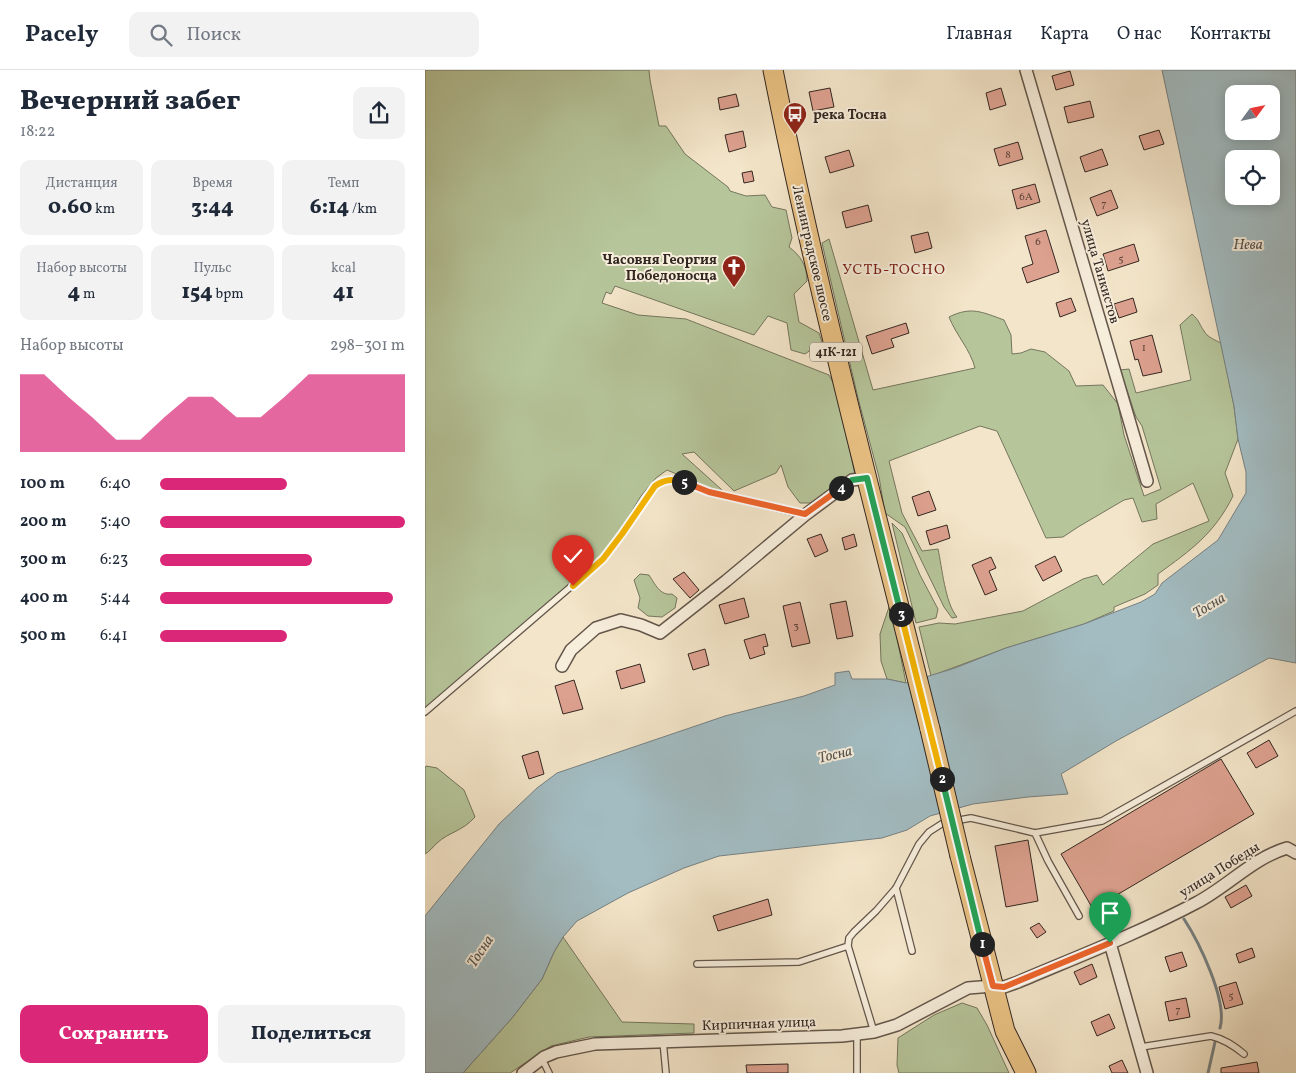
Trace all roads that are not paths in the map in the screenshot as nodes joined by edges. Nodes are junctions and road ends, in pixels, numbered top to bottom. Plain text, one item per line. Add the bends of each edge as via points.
1 (773, 70) edge
2 (1026, 70) edge
3 (867, 478) junction
4 (1147, 481) dead end
5 (805, 514) junction
6 (562, 666) dead end
7 (1296, 711) edge
8 (425, 712) edge
9 (1035, 833) junction
10 (1296, 853) edge
11 (896, 888) junction
12 (1079, 916) dead end
13 (1110, 943) junction
14 (849, 946) junction
15 (912, 951) dead end
16 (697, 964) dead end
17 (993, 986) junction
18 (874, 1032) junction
19 (857, 1035) junction
20 (663, 1041) junction
21 (1141, 1047) junction
22 (1243, 1054) dead end
23 (542, 1059) junction
24 (523, 1073) edge
25 (549, 1073) edge
26 (666, 1073) edge
27 (857, 1073) edge
28 (1026, 1073) edge
29 (1147, 1073) edge

1 - 3 main road, Ленинградское шоссе / 41К-121
2 - 4 street, улица Танкистов
3 - 5 street via 852,480
3 - 17 main road, Ленинградское шоссе / 41К-121, bridge
5 - 6 street via 660,633 621,620 613,622 596,628 571,650
5 - 8 lane via 709,492 686,482 663,481 655,486 603,559
7 - 9 lane via 1102,820
9 - 11 lane via 971,818 943,823 919,844
9 - 12 lane via 1047,861
10 - 13 street, улица Победы via 1287,848 1272,853 1197,902
11 - 14 lane via 849,938
11 - 15 lane
13 - 17 street, улица Победы via 1004,987
13 - 21 street
14 - 16 lane via 799,962
14 - 18 lane
17 - 18 street, Кирпичная улица via 977,986 958,992 897,1025
17 - 28 main road, Ленинградское шоссе / 41К-121 via 1005,1031
18 - 19 street, Кирпичная улица
19 - 20 street, Кирпичная улица
19 - 27 lane
20 - 23 street, Кирпичная улица via 595,1044 556,1052
20 - 26 lane
21 - 22 lane via 1211,1036 1221,1038
21 - 29 street
23 - 24 street, Кирпичная улица
23 - 25 lane

